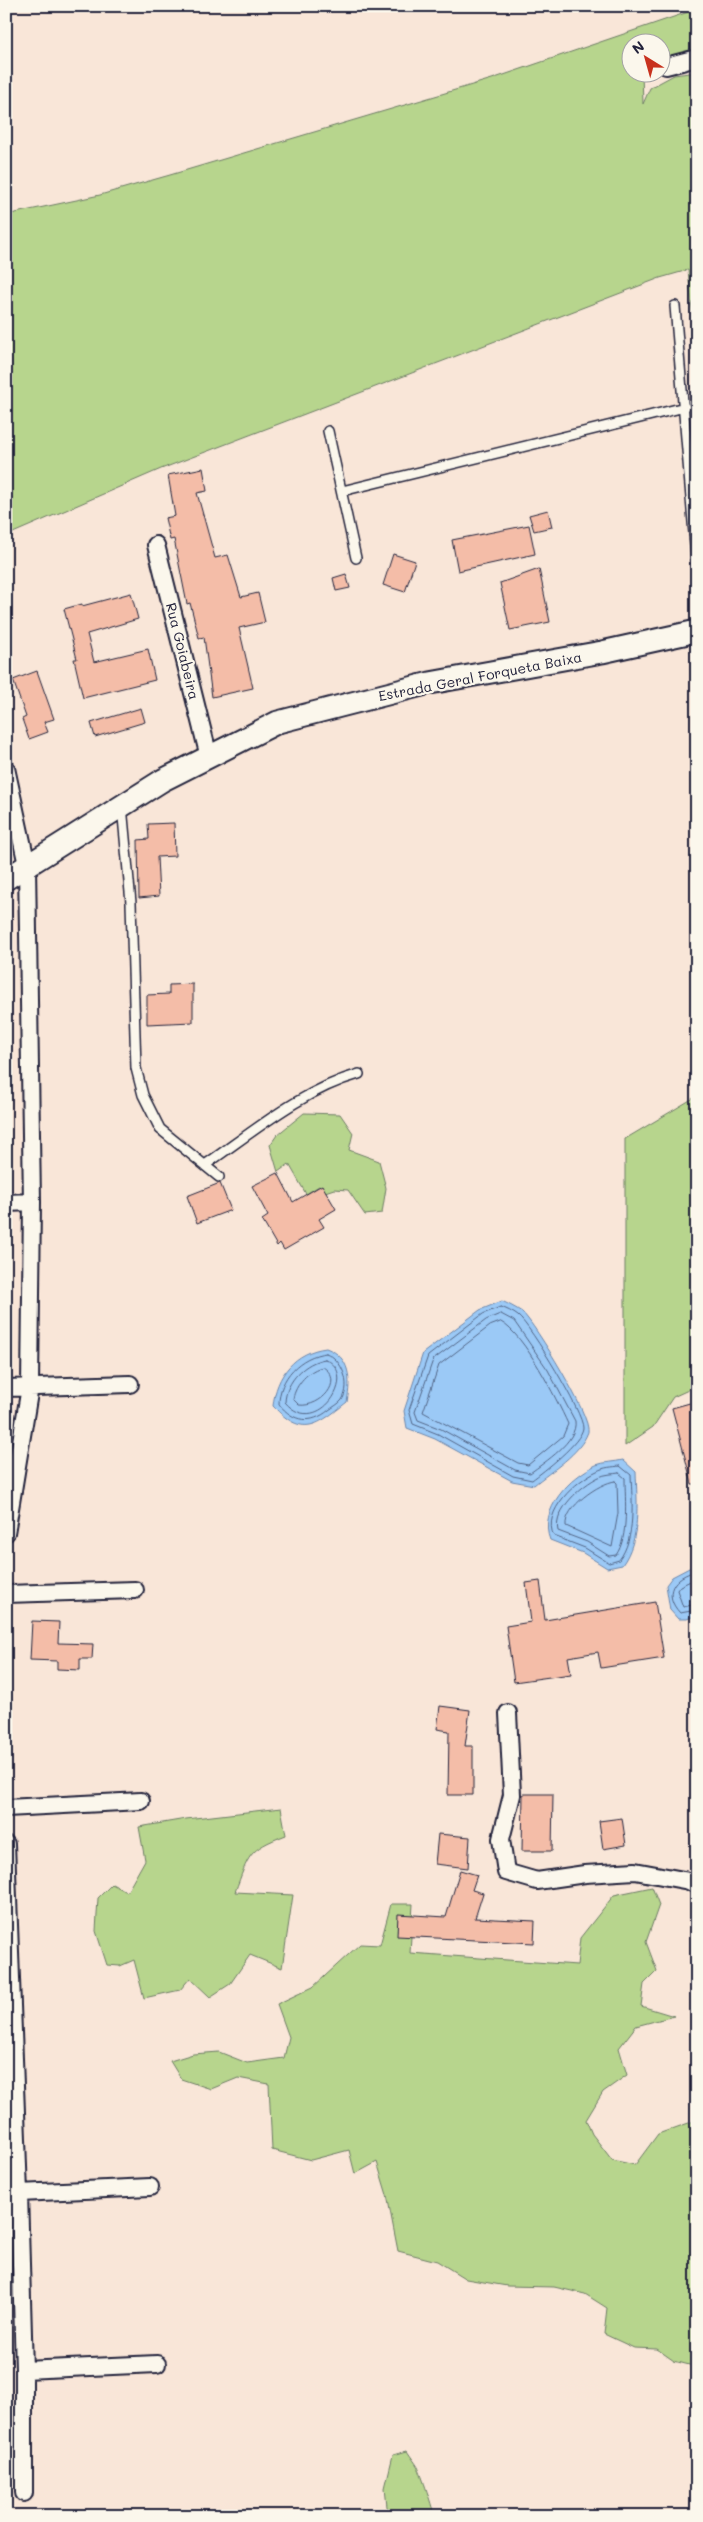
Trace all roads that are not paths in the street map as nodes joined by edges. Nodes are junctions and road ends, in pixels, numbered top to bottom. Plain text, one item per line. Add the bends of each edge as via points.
1 (697, 58) edge
2 (670, 65) edge
3 (675, 306) dead end
4 (685, 407) junction
5 (328, 431) dead end
6 (342, 491) junction
7 (156, 545) dead end
8 (356, 558) dead end
9 (697, 570) edge
10 (697, 631) edge
11 (209, 757) junction
12 (6, 768) edge
13 (122, 806) junction
14 (28, 865) junction
15 (6, 879) edge
16 (359, 1074) dead end
17 (205, 1165) junction
18 (219, 1177) dead end
19 (32, 1202) junction
20 (6, 1203) edge
21 (130, 1384) dead end
22 (30, 1387) junction
23 (6, 1388) edge
24 (6, 1533) edge
25 (135, 1590) dead end
26 (6, 1594) edge
27 (508, 1713) dead end
28 (141, 1802) dead end
29 (6, 1808) edge
30 (6, 1844) edge
31 (697, 1885) edge
32 (8, 1969) edge
33 (150, 2187) dead end
34 (19, 2193) junction
35 (157, 2364) dead end
36 (24, 2370) junction
37 (24, 2493) dead end

1 - 2 street
3 - 4 lane
4 - 6 lane
4 - 9 lane
5 - 6 lane
6 - 8 lane
7 - 11 street, Rua Goiabeira
10 - 11 street, Estrada Geral Forqueta Baixa via 430,683 278,722
11 - 13 street, Estrada Geral Forqueta Baixa via 163,780
12 - 14 street
13 - 14 street, Estrada Geral Forqueta Baixa
13 - 17 lane via 131,903 136,1068 143,1095 160,1128
14 - 15 street, Estrada Geral Forqueta Baixa
14 - 19 street
16 - 17 lane via 342,1078 294,1104
17 - 18 lane
19 - 20 street
19 - 22 street
21 - 22 street
22 - 23 street
22 - 24 street
25 - 26 street
27 - 31 street via 512,1795 500,1839 506,1872 537,1881 635,1871
28 - 29 street
30 - 32 street
32 - 34 street
33 - 34 street
34 - 36 street
35 - 36 street
36 - 37 street

